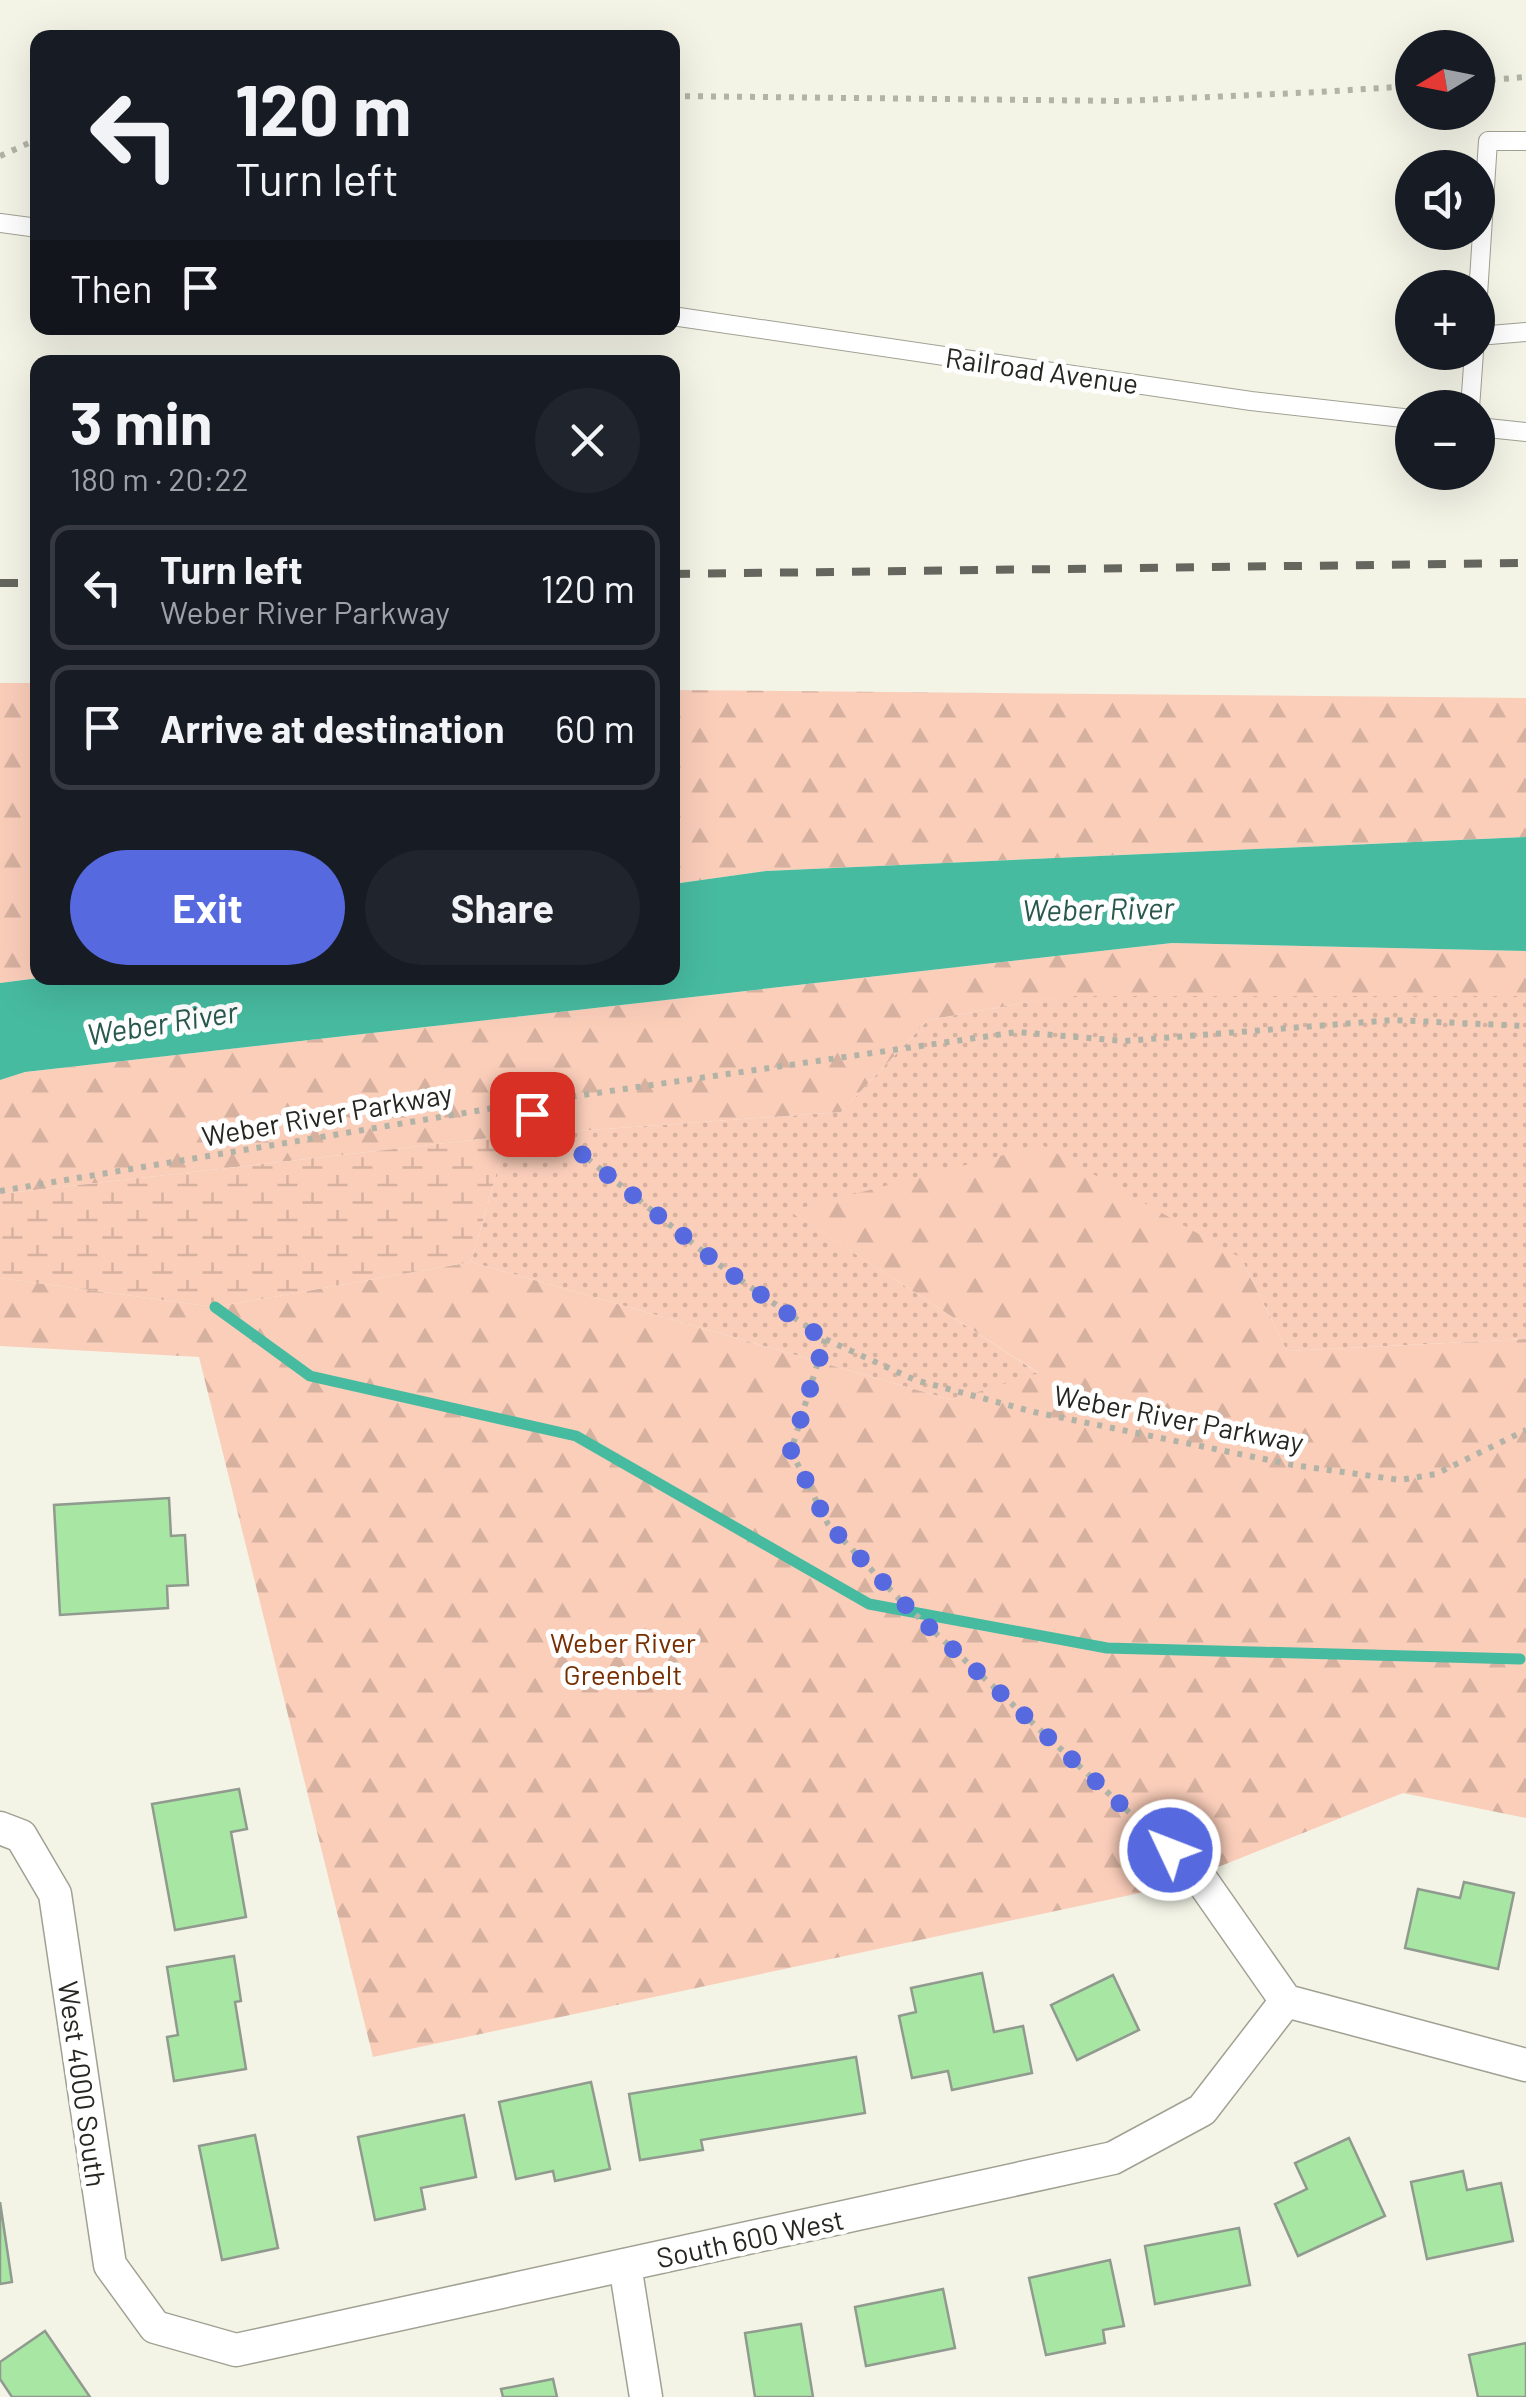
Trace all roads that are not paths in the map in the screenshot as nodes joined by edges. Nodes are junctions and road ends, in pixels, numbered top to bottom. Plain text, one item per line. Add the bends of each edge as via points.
1 (1526, 141) edge
2 (0, 223) edge
3 (30, 227) edge
4 (1480, 270) edge
5 (680, 317) edge
6 (1526, 332) edge
7 (1495, 335) edge
8 (1395, 417) edge
9 (1495, 428) edge
10 (1526, 432) edge
11 (10, 1832) edge
12 (1198, 1875) road end
13 (1286, 2001) junction
14 (1526, 2065) edge
15 (625, 2265) junction
16 (155, 2327) joint
17 (646, 2397) edge

1 - 4 lane via 1488,141
2 - 3 lane
5 - 8 lane, Railroad Avenue
6 - 7 lane
9 - 10 lane
11 - 16 street, West 4000 South via 55,1894 110,2265
12 - 13 street
13 - 14 street
13 - 15 street, South 600 West via 1202,2110 1114,2158
15 - 16 street, South 600 West via 236,2350
15 - 17 street

